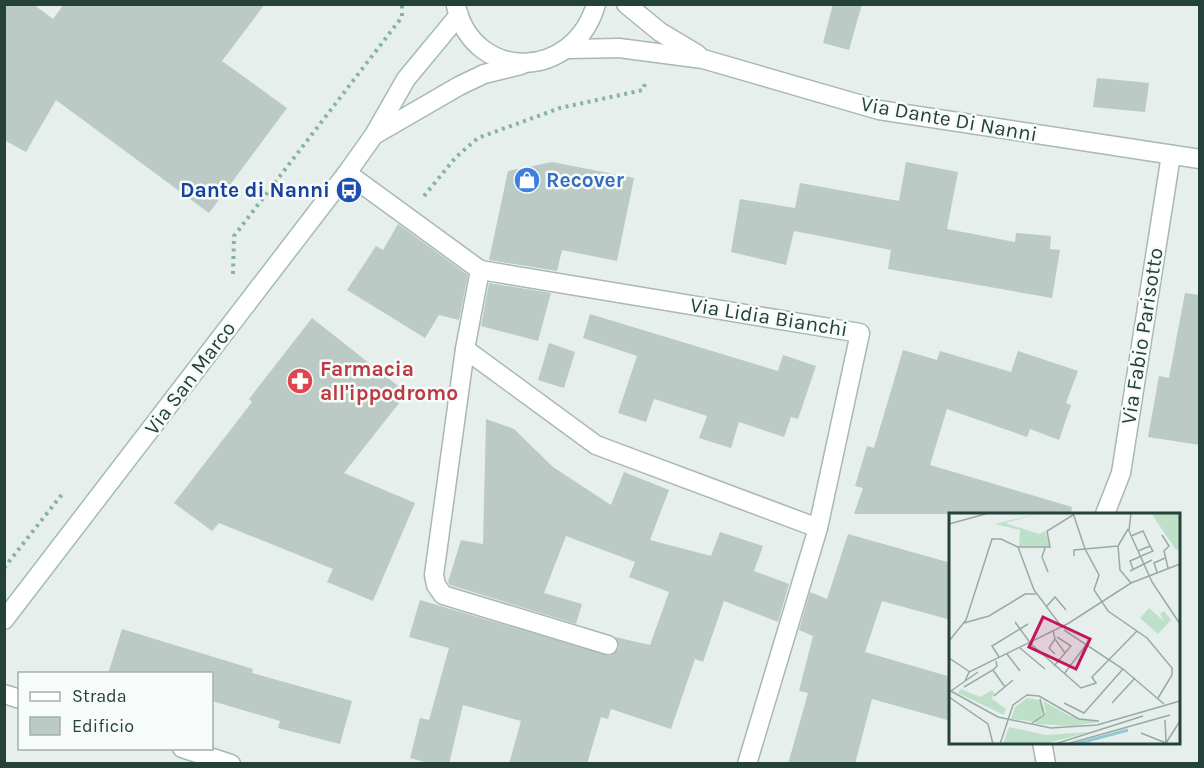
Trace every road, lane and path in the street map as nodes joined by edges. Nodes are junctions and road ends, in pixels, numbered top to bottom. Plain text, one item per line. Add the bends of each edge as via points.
1 (402, 4) edge
2 (596, 4) edge
3 (627, 4) edge
4 (456, 8) edge
5 (569, 49) junction
6 (703, 58) junction
7 (528, 63) junction
8 (643, 90) dead end
9 (374, 135) junction
10 (1171, 155) junction
11 (1200, 159) edge
12 (347, 172) junction
13 (407, 217) junction
14 (480, 270) junction
15 (227, 281) dead end
16 (465, 349) junction
17 (68, 487) dead end
18 (1106, 513) edge
19 (818, 528) junction
20 (4, 568) edge
21 (4, 620) edge
22 (608, 645) dead end
23 (1042, 744) edge
24 (188, 750) edge
25 (231, 764) edge
26 (747, 764) edge
27 (1046, 764) edge

1 - 15 path via 402,16 234,236 234,272
2 - 5 street via 582,35
3 - 6 street, Via Dante Di Nanni via 660,32
4 - 7 street via 466,31 478,45 510,62
4 - 9 street, Via San Marco via 406,79
5 - 6 street, Via Dante Di Nanni via 620,48
5 - 7 street, Via San Marco
6 - 10 street, Via Dante Di Nanni via 879,110
7 - 9 street, Via San Marco via 483,74
8 - 13 path via 560,108 478,138 456,157
9 - 12 street, Via San Marco
10 - 11 street, Via Dante Di Nanni
10 - 18 street, Via Fabio Parisotto via 1121,473
12 - 13 street, Via Lidia Bianchi
12 - 21 street, Via San Marco
13 - 14 street, Via Lidia Bianchi
14 - 16 street
14 - 19 street, Via Lidia Bianchi via 860,333
16 - 19 street via 596,445
16 - 22 street via 434,575 436,585 443,595
17 - 20 path
19 - 26 street, Via Lidia Bianchi
23 - 27 street
24 - 25 street

